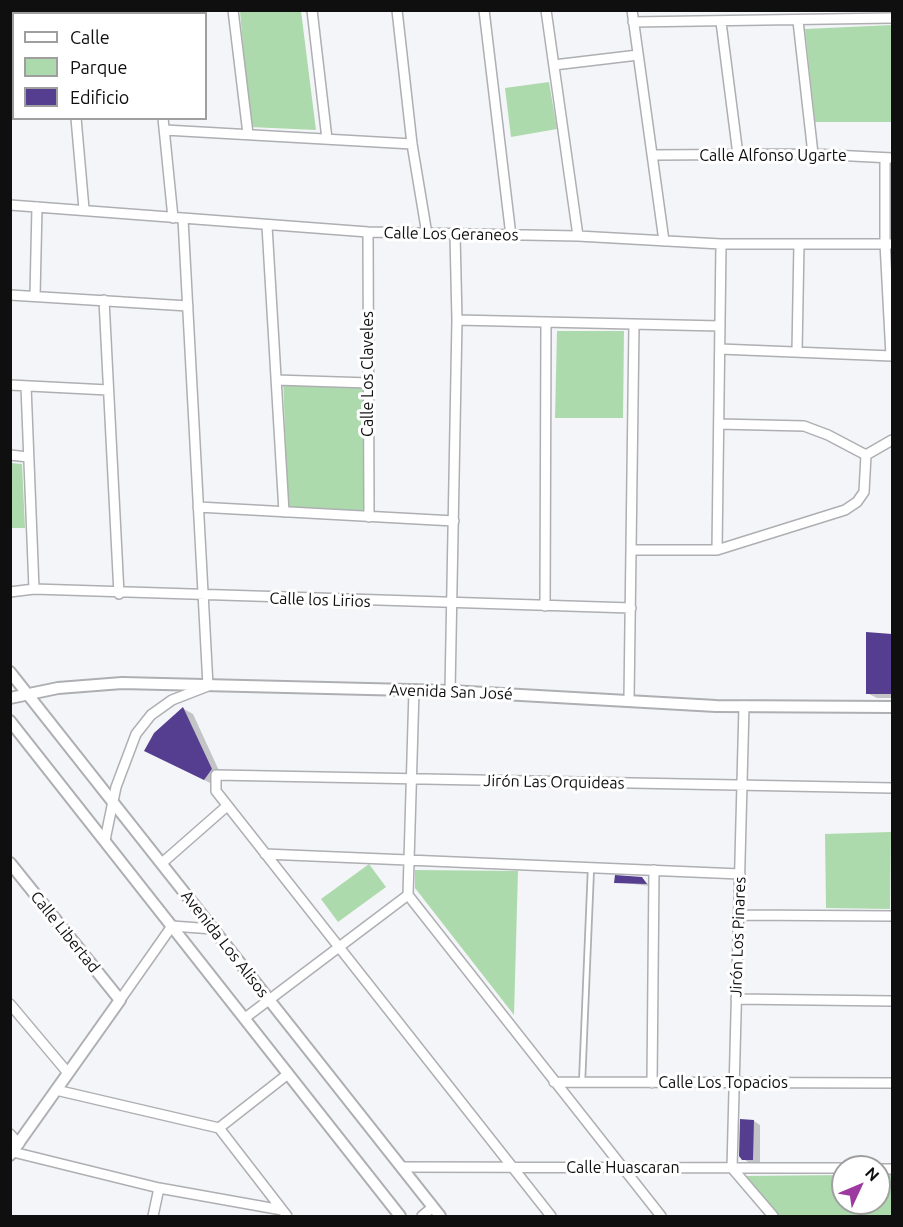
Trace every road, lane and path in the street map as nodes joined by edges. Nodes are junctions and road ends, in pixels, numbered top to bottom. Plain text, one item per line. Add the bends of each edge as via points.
1 (233, 10) edge
2 (312, 10) edge
3 (397, 10) edge
4 (484, 10) edge
5 (546, 10) edge
6 (632, 10) edge
7 (850, 15) edge
8 (892, 18) edge
9 (798, 21) junction
10 (633, 22) junction
11 (722, 22) junction
12 (638, 55) junction
13 (554, 65) junction
14 (76, 120) edge
15 (164, 120) edge
16 (165, 130) junction
17 (248, 134) junction
18 (327, 139) junction
19 (412, 144) junction
20 (813, 154) junction
21 (653, 155) junction
22 (738, 155) junction
23 (889, 158) edge
24 (10, 205) edge
25 (38, 207) junction
26 (84, 209) junction
27 (178, 218) junction
28 (267, 226) junction
29 (368, 232) junction
30 (427, 234) junction
31 (455, 235) junction
32 (511, 236) junction
33 (578, 236) junction
34 (664, 241) junction
35 (721, 244) junction
36 (799, 244) junction
37 (889, 244) edge
38 (10, 295) edge
39 (35, 296) junction
40 (104, 300) junction
41 (188, 306) junction
42 (457, 320) junction
43 (546, 324) junction
44 (634, 325) junction
45 (720, 326) junction
46 (720, 349) junction
47 (796, 351) junction
48 (892, 356) edge
49 (276, 380) junction
50 (369, 383) junction
51 (10, 385) edge
52 (26, 386) junction
53 (108, 390) junction
54 (719, 424) junction
55 (892, 440) edge
56 (10, 455) edge
57 (866, 455) junction
58 (28, 457) junction
59 (198, 507) junction
60 (284, 512) junction
61 (369, 517) junction
62 (454, 521) junction
63 (631, 550) junction
64 (717, 550) junction
65 (34, 589) junction
66 (10, 592) edge
67 (119, 594) junction
68 (203, 596) junction
69 (453, 604) junction
70 (545, 606) junction
71 (631, 608) junction
72 (10, 672) edge
73 (208, 686) junction
74 (414, 690) junction
75 (450, 691) junction
76 (28, 694) junction
77 (10, 698) edge
78 (629, 699) junction
79 (744, 706) junction
80 (892, 707) edge
81 (10, 721) edge
82 (412, 779) junction
83 (742, 785) junction
84 (892, 788) edge
85 (113, 802) junction
86 (227, 806) junction
87 (105, 840) junction
88 (265, 855) junction
89 (410, 860) junction
90 (10, 863) edge
91 (162, 863) junction
92 (591, 868) junction
93 (654, 870) junction
94 (740, 874) junction
95 (408, 895) junction
96 (738, 915) junction
97 (892, 916) edge
98 (172, 926) junction
99 (213, 929) junction
100 (336, 946) junction
101 (736, 999) junction
102 (120, 1000) junction
103 (270, 1001) junction
104 (892, 1001) edge
105 (10, 1004) edge
106 (245, 1018) junction
107 (68, 1073) junction
108 (288, 1074) junction
109 (554, 1082) junction
110 (582, 1083) junction
111 (652, 1083) junction
112 (734, 1083) junction
113 (892, 1083) edge
114 (56, 1090) junction
115 (219, 1128) junction
116 (10, 1134) edge
117 (14, 1150) edge
118 (402, 1167) junction
119 (512, 1167) junction
120 (622, 1167) junction
121 (732, 1168) junction
122 (831, 1168) edge
123 (159, 1188) junction
124 (433, 1207) junction
125 (285, 1213) edge
126 (153, 1216) edge
127 (400, 1216) edge
128 (422, 1216) edge
129 (440, 1216) edge
130 (551, 1216) edge
131 (661, 1216) edge
132 (773, 1216) edge

1 - 17 street
2 - 18 street
3 - 19 street
4 - 32 street
5 - 13 street
6 - 10 street
7 - 8 street
7 - 9 street
9 - 11 street
9 - 20 street
10 - 11 street
10 - 12 street
11 - 22 street
12 - 13 street
12 - 21 street
13 - 33 street
14 - 26 street
15 - 16 street
16 - 17 street
16 - 27 street
17 - 18 street
18 - 19 street
19 - 30 street
20 - 22 street, Calle Alfonso Ugarte
20 - 23 street, Calle Alfonso Ugarte
21 - 22 street, Calle Alfonso Ugarte
21 - 34 street
23 - 37 street
24 - 25 street, Calle Los Geraneos
25 - 26 street, Calle Los Geraneos
25 - 39 street
26 - 27 street, Calle Los Geraneos
27 - 28 street, Calle Los Geraneos
27 - 41 street
28 - 29 street, Calle Los Geraneos
28 - 49 street
29 - 30 street, Calle Los Geraneos
29 - 50 street, Calle Los Claveles
30 - 31 street, Calle Los Geraneos
31 - 32 street, Calle Los Geraneos
31 - 42 street
32 - 33 street, Calle Los Geraneos
33 - 34 street, Calle Los Geraneos
34 - 35 street, Calle Los Geraneos
35 - 36 street, Calle Los Geraneos
35 - 45 street
36 - 37 street, Calle Los Geraneos
36 - 47 street
37 - 48 street
38 - 39 street
39 - 40 street
40 - 41 street
40 - 53 street
41 - 59 street
42 - 43 street
42 - 62 street
43 - 44 street
43 - 70 street
44 - 45 street
44 - 63 street
45 - 46 street
46 - 47 street
46 - 54 street
47 - 48 street
49 - 50 street
49 - 60 street
50 - 61 street, Calle Los Claveles
51 - 52 street
52 - 53 street
52 - 58 street
53 - 67 street
54 - 57 street via 804,426
54 - 64 street
55 - 57 street
56 - 58 street
57 - 64 street via 864,492 845,510
58 - 65 street
59 - 60 street
59 - 68 street
60 - 61 street
61 - 62 street
62 - 69 street
63 - 64 street
63 - 71 street
65 - 66 street, Calle los Lirios
65 - 67 street, Calle los Lirios
67 - 68 street, Calle los Lirios
68 - 69 street, Calle los Lirios
68 - 73 street
69 - 70 street, Calle los Lirios
69 - 75 street
70 - 71 street, Calle los Lirios
71 - 78 street
72 - 76 street, Avenida Los Alisos
73 - 74 street, Avenida San José
73 - 76 street, Avenida San José via 122,683
73 - 85 street via 172,700 151,715 136,734
74 - 75 street, Avenida San José
74 - 82 street
75 - 78 street, Avenida San José
76 - 77 street, Avenida San José
76 - 85 street, Avenida Los Alisos
78 - 79 street, Avenida San José
79 - 80 street, Avenida San José
79 - 83 street, Jirón Los Pinares
81 - 87 street, Avenida Los Alisos
82 - 83 street, Jirón Las Orquideas
82 - 86 street, Jirón Las Orquideas via 216,775 216,791
82 - 89 street
83 - 84 street, Jirón Las Orquideas
83 - 94 street, Jirón Los Pinares
85 - 87 street
85 - 91 street, Avenida Los Alisos
86 - 88 street
86 - 91 street
87 - 98 street, Avenida Los Alisos
88 - 89 street
88 - 100 street
89 - 92 street
89 - 95 street
90 - 102 street, Calle Libertad
91 - 99 street, Avenida Los Alisos
92 - 93 street
92 - 110 lane
93 - 94 street
93 - 111 street
94 - 96 street, Jirón Los Pinares
95 - 100 street
95 - 109 street
96 - 97 street
96 - 101 street, Jirón Los Pinares
98 - 99 street
98 - 102 street
98 - 106 street, Avenida Los Alisos
99 - 103 street, Avenida Los Alisos
100 - 103 street
100 - 119 street
101 - 104 street
101 - 112 street, Jirón Los Pinares
102 - 107 street
103 - 106 street
103 - 118 street, Avenida Los Alisos
105 - 107 street
106 - 108 street, Avenida Los Alisos
107 - 114 street
108 - 115 street
108 - 127 street, Avenida Los Alisos
109 - 110 street, Calle Los Topacios
109 - 120 street
110 - 111 street, Calle Los Topacios
111 - 112 street, Calle Los Topacios
112 - 113 street, Calle Los Topacios
112 - 121 street, Jirón Los Pinares
114 - 115 street
114 - 117 street
115 - 125 street
116 - 117 street
117 - 123 street
118 - 119 street, Calle Huascaran
118 - 124 street, Avenida Los Alisos
119 - 120 street, Calle Huascaran
119 - 130 street
120 - 121 street, Calle Huascaran
120 - 131 street
121 - 122 street, Calle Huascaran
121 - 132 street
123 - 125 street
123 - 126 street
124 - 128 street
124 - 129 street, Avenida Los Alisos

